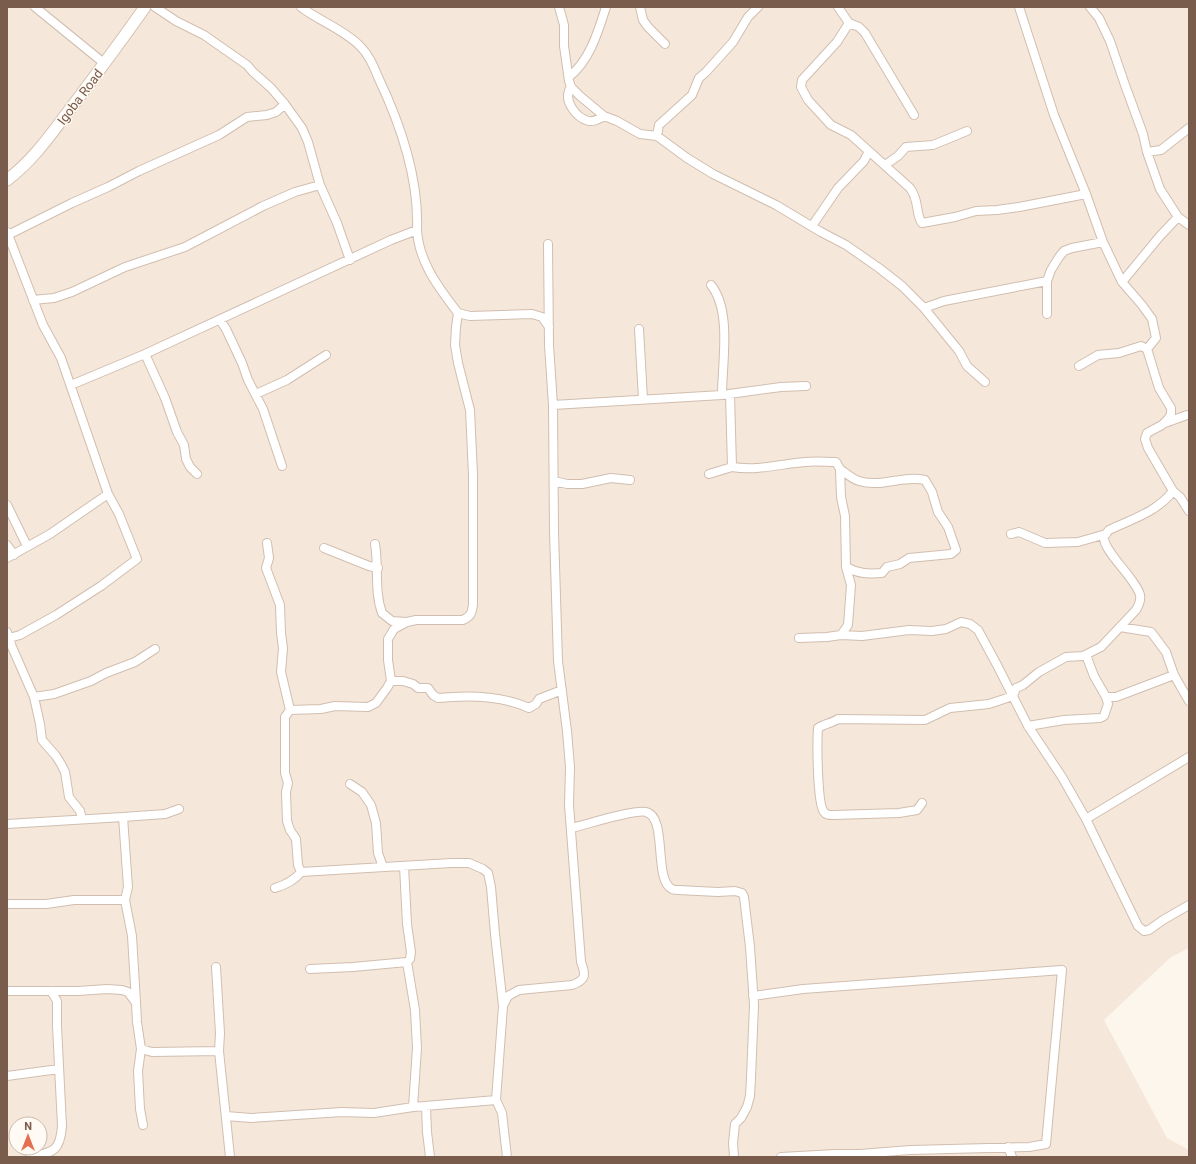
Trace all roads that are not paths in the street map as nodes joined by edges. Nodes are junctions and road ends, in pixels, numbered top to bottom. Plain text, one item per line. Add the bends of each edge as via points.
1 (35, 7) edge
2 (145, 7) edge
3 (155, 7) edge
4 (301, 7) edge
5 (559, 7) edge
6 (606, 7) edge
7 (640, 7) edge
8 (758, 7) edge
9 (838, 7) edge
10 (1019, 7) edge
11 (1090, 7) edge
12 (849, 23) junction
13 (665, 44) dead end
14 (104, 64) junction
15 (568, 77) junction
16 (572, 87) junction
17 (284, 103) junction
18 (914, 115) dead end
19 (604, 116) junction
20 (658, 125) junction
21 (1189, 128) edge
22 (967, 131) dead end
23 (645, 134) junction
24 (657, 136) junction
25 (869, 151) junction
26 (1147, 152) junction
27 (885, 165) junction
28 (7, 180) edge
29 (320, 185) junction
30 (1086, 194) junction
31 (1178, 217) junction
32 (1189, 225) edge
33 (812, 226) junction
34 (416, 230) junction
35 (8, 233) edge
36 (1102, 242) junction
37 (548, 244) dead end
38 (350, 260) junction
39 (1047, 281) junction
40 (1122, 282) junction
41 (711, 285) dead end
42 (33, 300) junction
43 (924, 308) junction
44 (458, 313) junction
45 (1047, 314) dead end
46 (220, 320) junction
47 (549, 327) junction
48 (639, 329) dead end
49 (1147, 349) junction
50 (145, 354) junction
51 (326, 355) dead end
52 (1079, 366) dead end
53 (985, 382) dead end
54 (71, 385) junction
55 (806, 386) dead end
56 (256, 394) junction
57 (726, 394) junction
58 (643, 399) junction
59 (553, 405) junction
60 (1171, 408) junction
61 (1188, 415) edge
62 (1162, 425) junction
63 (282, 466) dead end
64 (732, 467) junction
65 (840, 469) junction
66 (197, 474) dead end
67 (709, 474) dead end
68 (630, 480) dead end
69 (554, 481) junction
70 (1173, 491) junction
71 (108, 494) junction
72 (7, 505) edge
73 (1189, 511) edge
74 (1011, 534) dead end
75 (1106, 534) junction
76 (267, 543) dead end
77 (375, 544) dead end
78 (7, 545) edge
79 (27, 546) junction
80 (324, 548) dead end
81 (10, 556) edge
82 (846, 567) junction
83 (378, 568) junction
84 (407, 622) junction
85 (1120, 627) junction
86 (8, 635) edge
87 (841, 635) junction
88 (799, 638) dead end
89 (155, 649) dead end
90 (1086, 655) junction
91 (1174, 675) junction
92 (391, 681) junction
93 (562, 690) junction
94 (1013, 696) junction
95 (34, 697) junction
96 (1106, 697) junction
97 (1189, 701) edge
98 (290, 710) junction
99 (1028, 726) junction
100 (1189, 757) edge
101 (350, 784) dead end
102 (922, 803) dead end
103 (179, 809) dead end
104 (123, 817) junction
105 (82, 819) junction
106 (1086, 820) junction
107 (7, 824) edge
108 (572, 828) junction
109 (404, 866) junction
110 (383, 867) junction
111 (302, 872) junction
112 (275, 888) dead end
113 (125, 900) junction
114 (7, 904) edge
115 (1189, 905) edge
116 (407, 962) junction
117 (216, 966) dead end
118 (310, 970) dead end
119 (500, 982) junction
120 (7, 991) edge
121 (51, 991) junction
122 (513, 992) junction
123 (753, 996) junction
124 (136, 1003) junction
125 (503, 1006) junction
126 (141, 1050) junction
127 (219, 1051) junction
128 (59, 1069) junction
129 (7, 1076) edge
130 (496, 1100) junction
131 (413, 1107) junction
132 (426, 1107) junction
133 (226, 1116) junction
134 (143, 1125) dead end
135 (1008, 1147) junction
136 (814, 1156) edge
137 (30, 1157) edge
138 (230, 1157) edge
139 (430, 1157) edge
140 (507, 1157) edge
141 (734, 1157) edge
142 (781, 1157) edge
143 (1012, 1157) edge

1 - 14 street
2 - 14 street, Igoba Road
3 - 17 street via 204,35 246,64
4 - 34 street via 351,38 369,56 402,136 416,196
5 - 15 street via 564,25
6 - 15 street via 586,57
7 - 13 street via 643,20
8 - 20 street via 748,17 733,42 699,78 692,95
9 - 12 street
10 - 30 street via 1054,115
11 - 26 street via 1099,18 1110,41
12 - 18 street via 865,33
12 - 25 street via 837,42 802,80 801,87 808,100 831,125 851,135
14 - 28 street, Igoba Road via 31,159
15 - 16 street
16 - 19 street
16 - 19 street via 567,98 579,115 589,121
17 - 29 street via 302,128
17 - 35 street via 272,114 246,117 219,135
19 - 23 street via 640,134
20 - 23 street
20 - 24 street
21 - 26 street via 1160,150
22 - 27 street via 933,145 906,147
23 - 24 street
24 - 33 street via 713,174
25 - 27 street
25 - 33 street via 864,161 838,188
26 - 31 street via 1160,189
27 - 30 street via 915,194 922,223 976,211 1019,207
29 - 38 street
29 - 42 street via 262,206 185,247 125,267 72,292 54,298
30 - 36 street
31 - 32 street
31 - 40 street
33 - 43 street via 846,245 895,280
34 - 38 street
34 - 44 street via 418,244 428,270
35 - 42 street
36 - 39 street via 1064,251
36 - 40 street
37 - 47 street
38 - 46 street
39 - 43 street via 944,301
39 - 45 street
40 - 49 street via 1142,305 1153,324 1156,338
41 - 57 street via 720,301 723,322 725,352 722,373
42 - 54 street
43 - 53 street via 959,351 967,366
44 - 47 street via 470,316 532,314 542,317
44 - 84 street via 455,345 470,410 473,475 472,613 463,620 423,619
46 - 50 street
46 - 56 street
47 - 59 street
48 - 58 street
49 - 52 street via 1141,346 1119,354 1098,355
49 - 60 street via 1159,388
50 - 54 street
50 - 66 street via 184,445 186,459
51 - 56 street via 287,380
54 - 71 street
55 - 57 street
56 - 63 street
57 - 58 street
57 - 64 street
58 - 59 street
59 - 69 street
60 - 61 street via 1179,414
60 - 62 street via 1170,417
61 - 62 street
62 - 70 street via 1147,433 1145,439
64 - 65 street via 748,469 805,462 836,462
64 - 67 street
65 - 82 street via 845,516
65 - 82 street via 857,480 875,484 914,477 925,480 956,550 951,554 909,558 900,564 887,567 882,573 857,573
68 - 69 street via 610,478 582,484
69 - 93 street via 558,661
70 - 73 street
70 - 75 street via 1168,498 1146,514
71 - 79 street via 50,534
71 - 86 street via 137,559 56,615 20,635
72 - 79 street
74 - 75 street via 1019,532 1045,543 1078,542
75 - 85 street via 1106,544 1140,595 1140,604
76 - 98 street via 269,558 266,568 280,605 283,648 281,672
77 - 83 street
78 - 81 street
79 - 81 street
80 - 83 street
82 - 87 street via 851,585 850,604 848,625
83 - 84 street via 377,591 382,613 392,621
84 - 92 street via 394,629 388,639
85 - 90 street via 1101,647
85 - 91 street via 1151,632 1166,652
86 - 95 street
87 - 88 street
87 - 94 street via 862,636 909,630 932,631 965,622 978,630
89 - 95 street via 135,662 92,680 54,694
90 - 94 street via 1066,657 1039,672 1016,688
90 - 96 street
91 - 96 street via 1116,697
91 - 97 street
92 - 93 street via 403,681 418,688 428,688 432,695 438,698 498,698 529,708 539,699
92 - 98 street via 376,703 368,707 335,706
93 - 108 street via 570,767 569,805
94 - 99 street
94 - 102 street via 989,704 950,708 925,720 838,719 818,728 818,776 822,808 828,815 899,813 917,810
95 - 105 street via 42,740 61,764 65,772 69,797 80,811
96 - 99 street via 1108,704 1104,716 1100,718
98 - 111 street via 285,718 287,821 296,839 298,865
99 - 106 street via 1062,777
100 - 106 street
101 - 110 street via 362,792 371,805 376,823 378,853
103 - 104 street via 165,814
104 - 105 street
104 - 113 street via 128,887
105 - 107 street
106 - 115 street via 1138,926 1144,931
108 - 122 street via 584,976 580,983 572,986
108 - 123 street via 634,812 647,812 655,819 664,878 668,886 672,889 742,893 746,905
109 - 110 street
109 - 116 street via 411,952
109 - 119 street via 469,863 483,868 488,873
110 - 111 street
111 - 112 street via 286,884
113 - 114 street
113 - 124 street via 132,936
116 - 118 street
116 - 131 street via 417,1048
117 - 127 street
119 - 122 street via 505,990
119 - 125 street
120 - 121 street
121 - 124 street via 122,990 128,992
121 - 128 street via 57,1002
122 - 125 street
123 - 135 street via 803,988 1062,970 1046,1144
123 - 141 street via 750,1096 747,1107 735,1124
124 - 126 street
125 - 130 street
126 - 127 street
126 - 134 street via 138,1072
127 - 133 street
128 - 129 street
128 - 137 street via 62,1126 60,1140 54,1150
130 - 132 street
130 - 140 street via 502,1113
131 - 132 street
131 - 133 street via 374,1113 342,1112 251,1118
132 - 139 street
133 - 138 street
135 - 136 street
135 - 143 street
136 - 142 street

